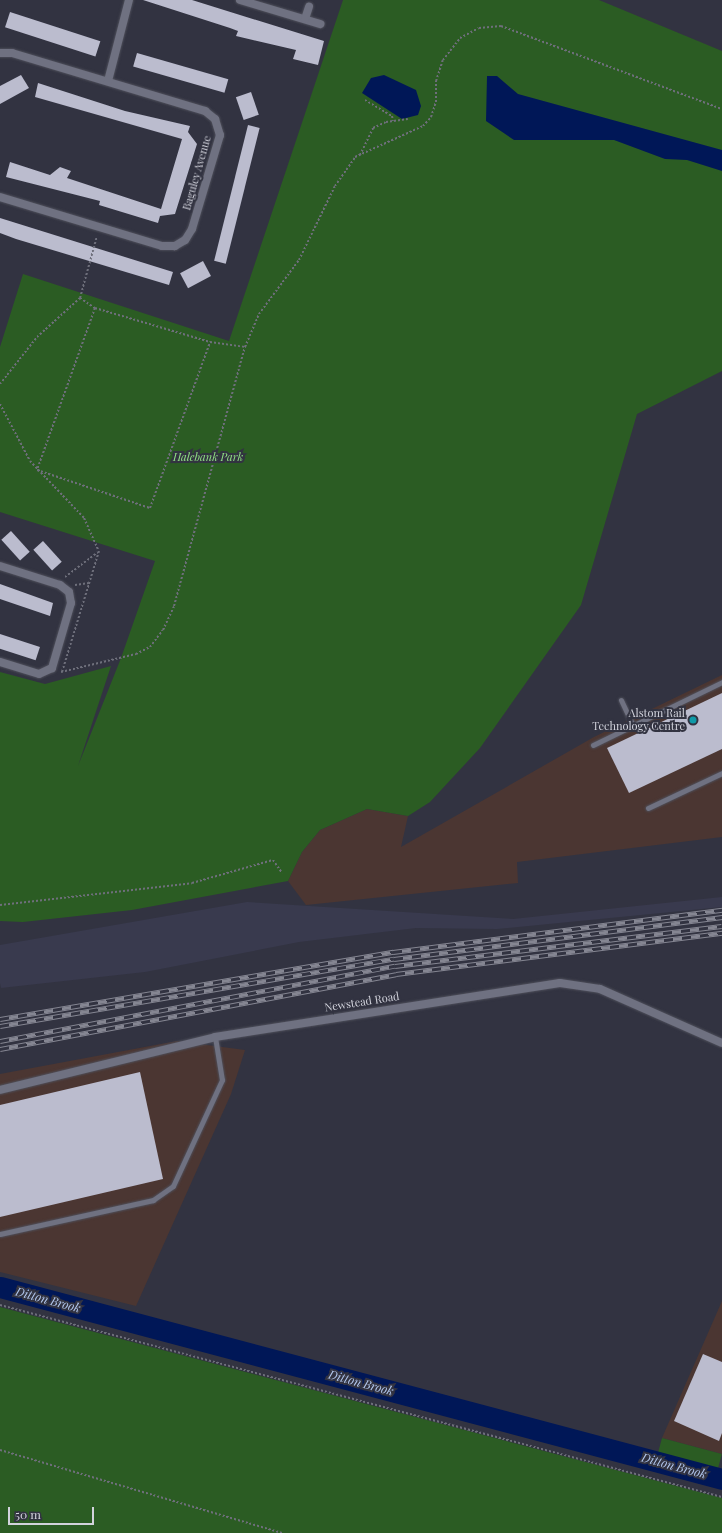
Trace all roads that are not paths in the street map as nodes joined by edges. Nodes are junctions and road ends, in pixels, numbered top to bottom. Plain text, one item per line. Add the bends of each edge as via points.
1 (129, 0) edge
2 (240, 0) edge
3 (309, 7) dead end
4 (305, 20) junction
5 (320, 24) dead end
6 (0, 53) edge
7 (108, 81) junction
8 (0, 197) edge
9 (0, 566) edge
10 (0, 662) edge
11 (722, 682) edge
12 (621, 700) dead end
13 (632, 724) junction
14 (593, 745) dead end
15 (722, 773) edge
16 (648, 808) dead end
17 (215, 1037) junction
18 (722, 1043) edge
19 (0, 1090) edge
20 (0, 1234) edge

1 - 7 street
2 - 4 street
3 - 4 street
4 - 5 street
6 - 7 street, Baguley Avenue via 12,52
7 - 8 street, Baguley Avenue via 205,111 215,119 220,135 192,229 185,240 175,246 162,246
9 - 10 street via 60,585 69,592 71,603 52,668 39,674
11 - 13 lane
12 - 13 lane
13 - 14 lane
15 - 16 lane
17 - 18 street, Newstead Road via 560,983 600,989
17 - 19 street, Newstead Road
17 - 20 lane via 222,1080 173,1186 153,1200

